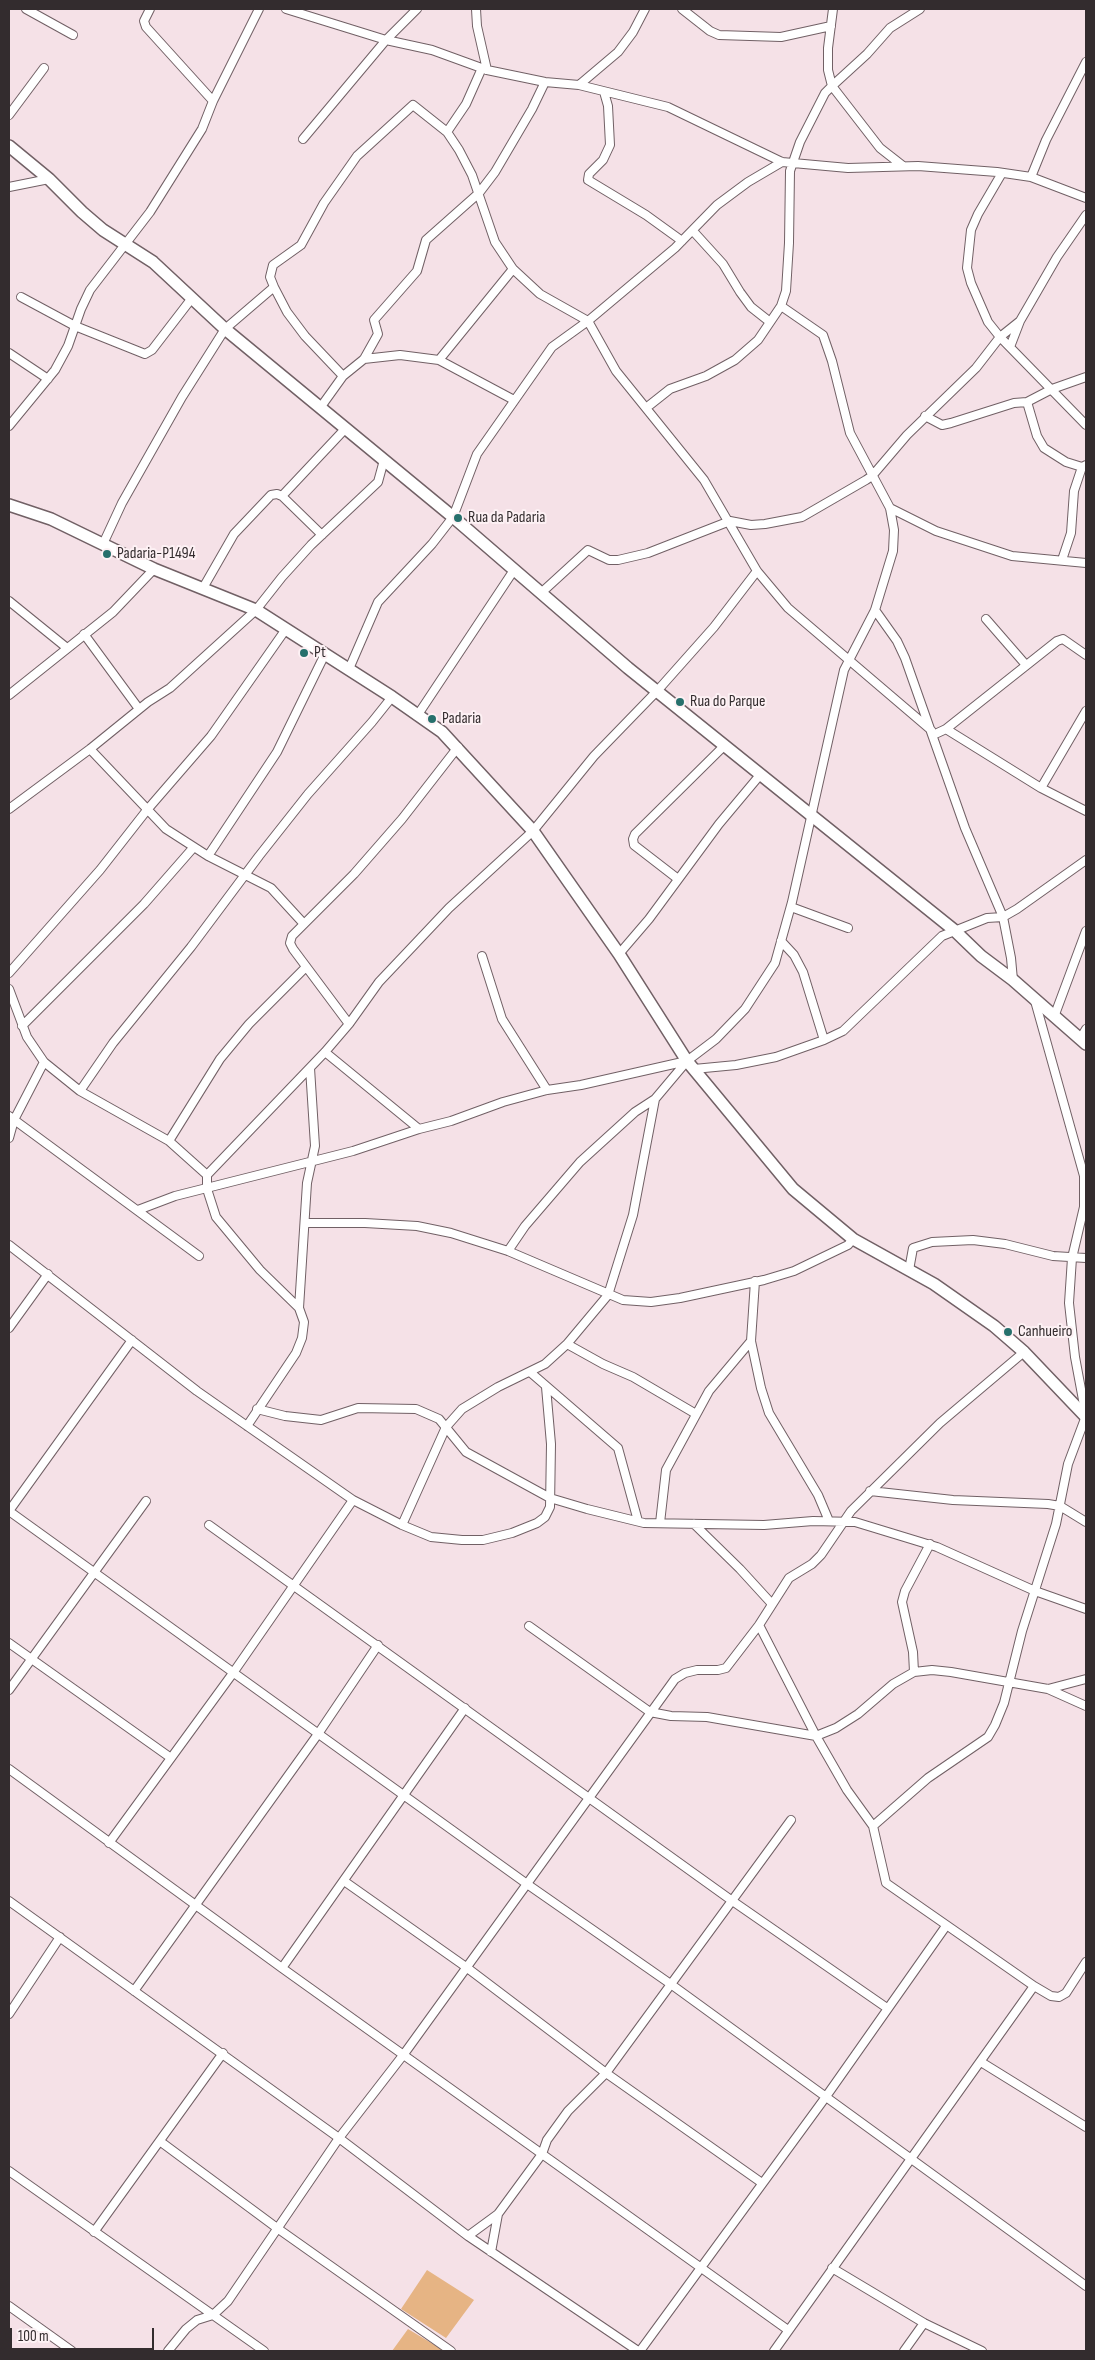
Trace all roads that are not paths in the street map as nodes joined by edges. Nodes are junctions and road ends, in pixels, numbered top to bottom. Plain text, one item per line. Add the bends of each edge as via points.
1 (26, 9) edge
2 (150, 9) edge
3 (256, 9) edge
4 (286, 9) edge
5 (417, 9) edge
6 (476, 9) edge
7 (645, 9) edge
8 (682, 9) edge
9 (834, 9) edge
10 (920, 9) edge
11 (831, 26) junction
12 (73, 35) dead end
13 (386, 40) junction
14 (1086, 62) edge
15 (44, 68) dead end
16 (484, 69) junction
17 (545, 82) junction
18 (579, 85) junction
19 (832, 86) junction
20 (604, 92) junction
21 (213, 101) junction
22 (9, 115) edge
23 (447, 132) junction
24 (303, 139) dead end
25 (9, 146) edge
26 (782, 162) junction
27 (792, 162) junction
28 (903, 166) junction
29 (1002, 173) junction
30 (1031, 177) junction
31 (49, 179) junction
32 (9, 187) edge
33 (479, 193) junction
34 (1086, 198) edge
35 (1086, 215) edge
36 (693, 231) junction
37 (682, 242) junction
38 (126, 245) junction
39 (513, 270) junction
40 (274, 287) junction
41 (21, 297) dead end
42 (192, 298) junction
43 (781, 306) junction
44 (588, 321) junction
45 (1020, 321) junction
46 (770, 322) junction
47 (76, 326) junction
48 (225, 329) junction
49 (1000, 337) junction
50 (1010, 348) junction
51 (9, 352) edge
52 (364, 359) junction
53 (439, 360) junction
54 (343, 376) junction
55 (1086, 377) edge
56 (48, 378) junction
57 (1052, 389) junction
58 (514, 400) junction
59 (1027, 402) junction
60 (320, 408) junction
61 (646, 408) junction
62 (925, 416) junction
63 (9, 425) edge
64 (1086, 425) edge
65 (345, 429) junction
66 (384, 460) junction
67 (1084, 466) edge
68 (872, 476) junction
69 (282, 496) junction
70 (10, 508) edge
71 (890, 508) junction
72 (453, 517) junction
73 (730, 521) junction
74 (322, 535) junction
75 (103, 544) junction
76 (1062, 560) junction
77 (1086, 563) edge
78 (154, 569) junction
79 (514, 570) junction
80 (758, 571) junction
81 (203, 588) junction
82 (541, 593) junction
83 (9, 601) edge
84 (256, 610) junction
85 (875, 610) junction
86 (986, 619) dead end
87 (286, 629) junction
88 (84, 634) junction
89 (67, 648) junction
90 (325, 654) junction
91 (1086, 655) edge
92 (847, 660) junction
93 (1026, 665) junction
94 (349, 669) junction
95 (658, 690) junction
96 (9, 694) edge
97 (392, 696) junction
98 (139, 709) junction
99 (1086, 710) edge
100 (417, 716) junction
101 (946, 729) junction
102 (932, 732) junction
103 (725, 745) junction
104 (458, 747) junction
105 (90, 749) junction
106 (760, 775) junction
107 (1041, 788) junction
108 (9, 809) edge
109 (147, 810) junction
110 (1086, 812) edge
111 (811, 816) junction
112 (533, 831) junction
113 (193, 848) junction
114 (208, 856) junction
115 (1086, 860) edge
116 (245, 874) junction
117 (678, 879) junction
118 (791, 907) junction
119 (1003, 916) junction
120 (304, 924) junction
121 (848, 928) dead end
122 (954, 930) junction
123 (1086, 931) edge
124 (781, 941) junction
125 (619, 954) junction
126 (482, 956) dead end
127 (306, 967) junction
128 (9, 973) edge
129 (1013, 980) junction
130 (9, 989) edge
131 (1035, 1001) junction
132 (1054, 1017) junction
133 (349, 1024) junction
134 (22, 1026) junction
135 (1084, 1037) edge
136 (824, 1040) junction
137 (325, 1052) junction
138 (44, 1062) junction
139 (690, 1065) junction
140 (310, 1068) junction
141 (547, 1090) junction
142 (80, 1091) junction
143 (655, 1099) junction
144 (12, 1118) edge
145 (419, 1129) junction
146 (9, 1138) edge
147 (169, 1141) junction
148 (310, 1163) junction
149 (207, 1175) junction
150 (207, 1189) junction
151 (1085, 1191) edge
152 (138, 1210) junction
153 (305, 1223) junction
154 (853, 1238) junction
155 (9, 1245) edge
156 (508, 1251) junction
157 (199, 1256) dead end
158 (1072, 1258) junction
159 (1086, 1258) edge
160 (909, 1270) junction
161 (48, 1274) junction
162 (755, 1281) junction
163 (608, 1295) junction
164 (299, 1308) junction
165 (9, 1328) edge
166 (132, 1340) junction
167 (751, 1341) junction
168 (567, 1344) junction
169 (1024, 1352) junction
170 (530, 1372) junction
171 (546, 1387) junction
172 (257, 1409) junction
173 (696, 1414) junction
174 (1086, 1416) edge
175 (247, 1426) junction
176 (446, 1426) junction
177 (870, 1491) junction
178 (550, 1498) junction
179 (353, 1500) junction
180 (146, 1501) dead end
181 (1060, 1506) junction
182 (9, 1511) edge
183 (638, 1521) junction
184 (829, 1521) junction
185 (843, 1521) junction
186 (1086, 1522) edge
187 (660, 1523) junction
188 (209, 1524) dead end
189 (694, 1524) junction
190 (402, 1525) junction
191 (930, 1544) junction
192 (94, 1572) junction
193 (295, 1584) junction
194 (1035, 1591) junction
195 (772, 1604) junction
196 (1086, 1609) edge
197 (759, 1625) junction
198 (529, 1626) dead end
199 (9, 1642) edge
200 (378, 1645) junction
201 (32, 1659) junction
202 (914, 1672) junction
203 (233, 1673) junction
204 (1086, 1679) edge
205 (1009, 1682) junction
206 (1048, 1689) junction
207 (9, 1690) edge
208 (1086, 1706) edge
209 (465, 1708) junction
210 (650, 1712) junction
211 (318, 1734) junction
212 (816, 1736) junction
213 (171, 1758) junction
214 (9, 1769) edge
215 (403, 1795) junction
216 (589, 1797) junction
217 (791, 1820) dead end
218 (873, 1826) junction
219 (109, 1843) junction
220 (344, 1881) junction
221 (527, 1884) junction
222 (731, 1900) junction
223 (9, 1901) edge
224 (195, 1905) junction
225 (946, 1926) junction
226 (60, 1937) junction
227 (1086, 1962) edge
228 (466, 1967) junction
229 (282, 1968) junction
230 (672, 1985) junction
231 (1034, 1986) junction
232 (134, 1991) junction
233 (887, 2008) junction
234 (9, 2014) edge
235 (223, 2053) junction
236 (404, 2054) junction
237 (980, 2062) junction
238 (606, 2073) junction
239 (825, 2098) junction
240 (1086, 2127) edge
241 (339, 2138) junction
242 (161, 2142) junction
243 (542, 2154) junction
244 (910, 2158) junction
245 (9, 2171) edge
246 (762, 2183) junction
247 (498, 2214) junction
248 (277, 2228) junction
249 (94, 2232) junction
250 (468, 2236) junction
251 (491, 2252) junction
252 (701, 2268) junction
253 (832, 2268) junction
254 (1086, 2286) edge
255 (9, 2306) edge
256 (213, 2315) junction
257 (924, 2323) junction
258 (788, 2330) junction
259 (72, 2351) edge
260 (168, 2351) edge
261 (264, 2351) edge
262 (451, 2351) edge
263 (639, 2351) edge
264 (774, 2351) edge
265 (904, 2351) edge
266 (982, 2351) edge

1 - 12 street
2 - 21 street via 144,21 146,27
3 - 21 street
4 - 13 street
5 - 13 street
6 - 16 street
7 - 18 street via 618,52
8 - 11 street via 719,35 781,37
9 - 11 street
10 - 19 street via 890,28
11 - 19 street via 828,70
13 - 16 street via 432,50
13 - 24 street
14 - 30 street
15 - 22 street
16 - 17 street
16 - 23 street
17 - 18 street
17 - 33 street via 507,153
18 - 20 street
19 - 27 street via 825,93
19 - 28 street via 880,148
20 - 26 street via 668,107
20 - 37 street via 610,145 588,180 646,215
21 - 38 street via 202,129
23 - 33 street
23 - 40 street via 417,107 408,108 349,166 301,246 273,265 270,277
25 - 31 street
26 - 27 street
26 - 36 street via 728,196
27 - 28 street via 848,168
27 - 43 street via 786,291
28 - 29 street
29 - 30 street
29 - 49 street via 971,230 967,268 985,314
30 - 34 street
31 - 32 street
31 - 38 street via 82,212
33 - 39 street via 495,242
33 - 52 street via 426,240 414,276 374,320 378,334
35 - 45 street
36 - 37 street
36 - 46 street via 724,264 751,307
37 - 44 street
38 - 42 street via 139,252
38 - 47 street via 90,290
39 - 44 street via 540,294
39 - 53 street
40 - 48 street
40 - 54 street via 304,336
41 - 47 street
42 - 47 street via 146,354
42 - 48 street
43 - 46 street
43 - 68 street via 823,335 850,433
44 - 58 street via 552,347
44 - 61 street via 616,371
45 - 49 street
45 - 50 street
46 - 61 street via 750,348 735,360 706,376 670,389
47 - 56 street
48 - 60 street
48 - 75 street via 182,397 122,503
49 - 50 street
49 - 62 street via 976,368
50 - 57 street
51 - 56 street
52 - 53 street via 400,355
52 - 54 street
53 - 58 street
54 - 60 street
55 - 57 street
56 - 63 street
57 - 59 street
57 - 64 street
58 - 72 street via 477,454
59 - 62 street via 942,424
59 - 67 street via 1044,448 1054,456
60 - 65 street
61 - 73 street via 704,480
62 - 68 street
65 - 66 street
65 - 69 street
66 - 72 street
66 - 74 street via 378,482
67 - 76 street via 1074,491 1071,533
68 - 71 street
68 - 73 street via 802,517 751,525
69 - 74 street
69 - 81 street via 272,495 234,534
70 - 75 street via 51,519
71 - 76 street via 936,531 985,549 1012,556
71 - 85 street via 893,551
72 - 79 street
72 - 94 street via 378,602
73 - 80 street
73 - 82 street via 648,553 618,560 608,560 588,550
74 - 84 street
75 - 78 street
76 - 77 street
78 - 81 street
78 - 88 street via 113,612
79 - 82 street
79 - 100 street
80 - 92 street via 788,608
80 - 95 street
81 - 84 street
82 - 95 street
83 - 89 street
84 - 87 street
84 - 98 street via 190,671
85 - 92 street
85 - 102 street via 905,658
86 - 93 street
87 - 90 street
87 - 109 street via 211,736
88 - 89 street
88 - 98 street
89 - 96 street
90 - 94 street
90 - 114 street via 278,752
91 - 93 street via 1063,639
92 - 102 street
92 - 111 street
93 - 101 street
94 - 97 street
95 - 103 street
95 - 112 street via 594,756
97 - 100 street
97 - 116 street
98 - 105 street
99 - 107 street
100 - 104 street
101 - 102 street
101 - 107 street
102 - 119 street via 965,828
103 - 106 street
103 - 117 street via 633,839 634,845
104 - 112 street
104 - 120 street via 402,819
105 - 108 street
105 - 109 street
106 - 111 street
106 - 117 street
107 - 110 street
109 - 113 street via 166,829
109 - 128 street via 100,870
111 - 118 street
111 - 122 street
112 - 125 street
112 - 133 street via 449,908 379,982
113 - 114 street
113 - 134 street via 144,904
114 - 116 street
115 - 119 street
116 - 120 street via 271,888
116 - 142 street via 113,1043
117 - 125 street via 650,919
118 - 121 street
118 - 124 street
119 - 122 street
119 - 129 street
120 - 127 street via 292,936 290,943
122 - 129 street
122 - 136 street via 942,936 843,1031
123 - 132 street
124 - 136 street via 803,972
124 - 139 street via 775,963 745,1009
125 - 139 street
126 - 141 street via 502,1019
127 - 133 street
127 - 147 street via 249,1024 220,1059
129 - 131 street
130 - 134 street
131 - 132 street
131 - 151 street via 1078,1151
132 - 135 street
133 - 137 street
134 - 138 street
136 - 139 street via 776,1057 736,1065
137 - 140 street
137 - 145 street
138 - 142 street
138 - 144 street
139 - 141 street
139 - 143 street
139 - 154 street via 793,1189
140 - 148 street via 315,1146
140 - 149 street
141 - 145 street via 503,1102 451,1122
142 - 147 street
143 - 156 street via 635,1112 580,1162 525,1226
143 - 163 street via 634,1215
144 - 146 street
144 - 152 street
145 - 148 street
147 - 149 street
148 - 150 street
148 - 153 street
149 - 150 street
150 - 152 street via 175,1196
150 - 164 street via 216,1217 254,1264
151 - 158 street
152 - 157 street
153 - 156 street via 417,1226
153 - 164 street
154 - 160 street
154 - 162 street via 848,1246 825,1258 794,1271
155 - 161 street
156 - 163 street
158 - 159 street
158 - 160 street via 973,1240 932,1242 913,1248
158 - 174 street via 1068,1303
160 - 169 street via 960,1301
161 - 165 street
161 - 166 street
162 - 163 street via 650,1302
162 - 167 street
163 - 168 street
164 - 172 street via 304,1322 296,1354
166 - 175 street
166 - 182 street
167 - 173 street via 709,1391
167 - 184 street via 769,1412 818,1495
168 - 170 street via 545,1364
168 - 173 street via 634,1377
169 - 174 street
169 - 177 street via 940,1423
170 - 171 street
170 - 176 street via 462,1409
171 - 178 street via 551,1444
171 - 183 street via 618,1448
172 - 175 street
172 - 176 street via 321,1420 358,1408 416,1409 439,1418
173 - 187 street via 666,1470
174 - 181 street via 1068,1464
175 - 179 street
176 - 178 street via 466,1452
176 - 190 street
177 - 181 street
177 - 185 street
178 - 183 street
178 - 190 street via 547,1512 537,1523 483,1540 431,1537
179 - 190 street
179 - 193 street
180 - 192 street
181 - 186 street
181 - 194 street
182 - 192 street
183 - 187 street
184 - 185 street
184 - 189 street via 764,1525
185 - 191 street
185 - 195 street via 821,1555 789,1578
187 - 189 street
188 - 193 street
189 - 195 street
191 - 194 street
191 - 202 street via 902,1602
192 - 201 street
192 - 203 street
193 - 200 street
193 - 203 street
194 - 196 street
194 - 205 street
195 - 197 street
197 - 210 street via 726,1668 685,1672 675,1679
197 - 212 street
198 - 210 street
199 - 201 street
200 - 209 street
200 - 211 street
201 - 207 street
201 - 213 street
202 - 205 street via 952,1672
202 - 212 street via 892,1684 858,1714
203 - 211 street
203 - 213 street
204 - 206 street
205 - 206 street
205 - 218 street via 1004,1703 988,1737 928,1778
206 - 208 street
209 - 215 street
209 - 216 street
210 - 212 street via 716,1719
210 - 216 street
211 - 215 street
211 - 224 street
212 - 218 street via 847,1790
213 - 219 street
214 - 219 street
215 - 220 street
215 - 221 street
216 - 221 street
216 - 222 street
217 - 222 street
218 - 225 street via 886,1883
219 - 224 street
220 - 228 street
220 - 229 street
221 - 228 street
221 - 230 street
222 - 230 street
222 - 233 street
223 - 226 street
224 - 229 street
224 - 232 street
225 - 231 street
225 - 233 street
226 - 232 street
226 - 234 street
227 - 231 street via 1066,1993 1058,1997
228 - 236 street
228 - 238 street
229 - 236 street
230 - 238 street
230 - 239 street
231 - 237 street
232 - 235 street
233 - 239 street
235 - 241 street
235 - 242 street
236 - 241 street
236 - 243 street
237 - 240 street
237 - 244 street
238 - 243 street via 568,2111 547,2140
238 - 246 street
239 - 244 street
239 - 246 street
241 - 248 street
241 - 250 street
242 - 248 street
242 - 249 street
243 - 247 street
243 - 252 street
244 - 253 street
244 - 254 street
245 - 249 street
246 - 252 street
247 - 250 street
247 - 251 street
248 - 256 street via 228,2302
248 - 262 street
249 - 256 street
250 - 251 street
251 - 263 street
252 - 258 street
252 - 263 street
253 - 257 street
253 - 258 street
255 - 259 street
256 - 260 street via 197,2320
256 - 261 street
257 - 265 street
257 - 266 street
258 - 264 street

